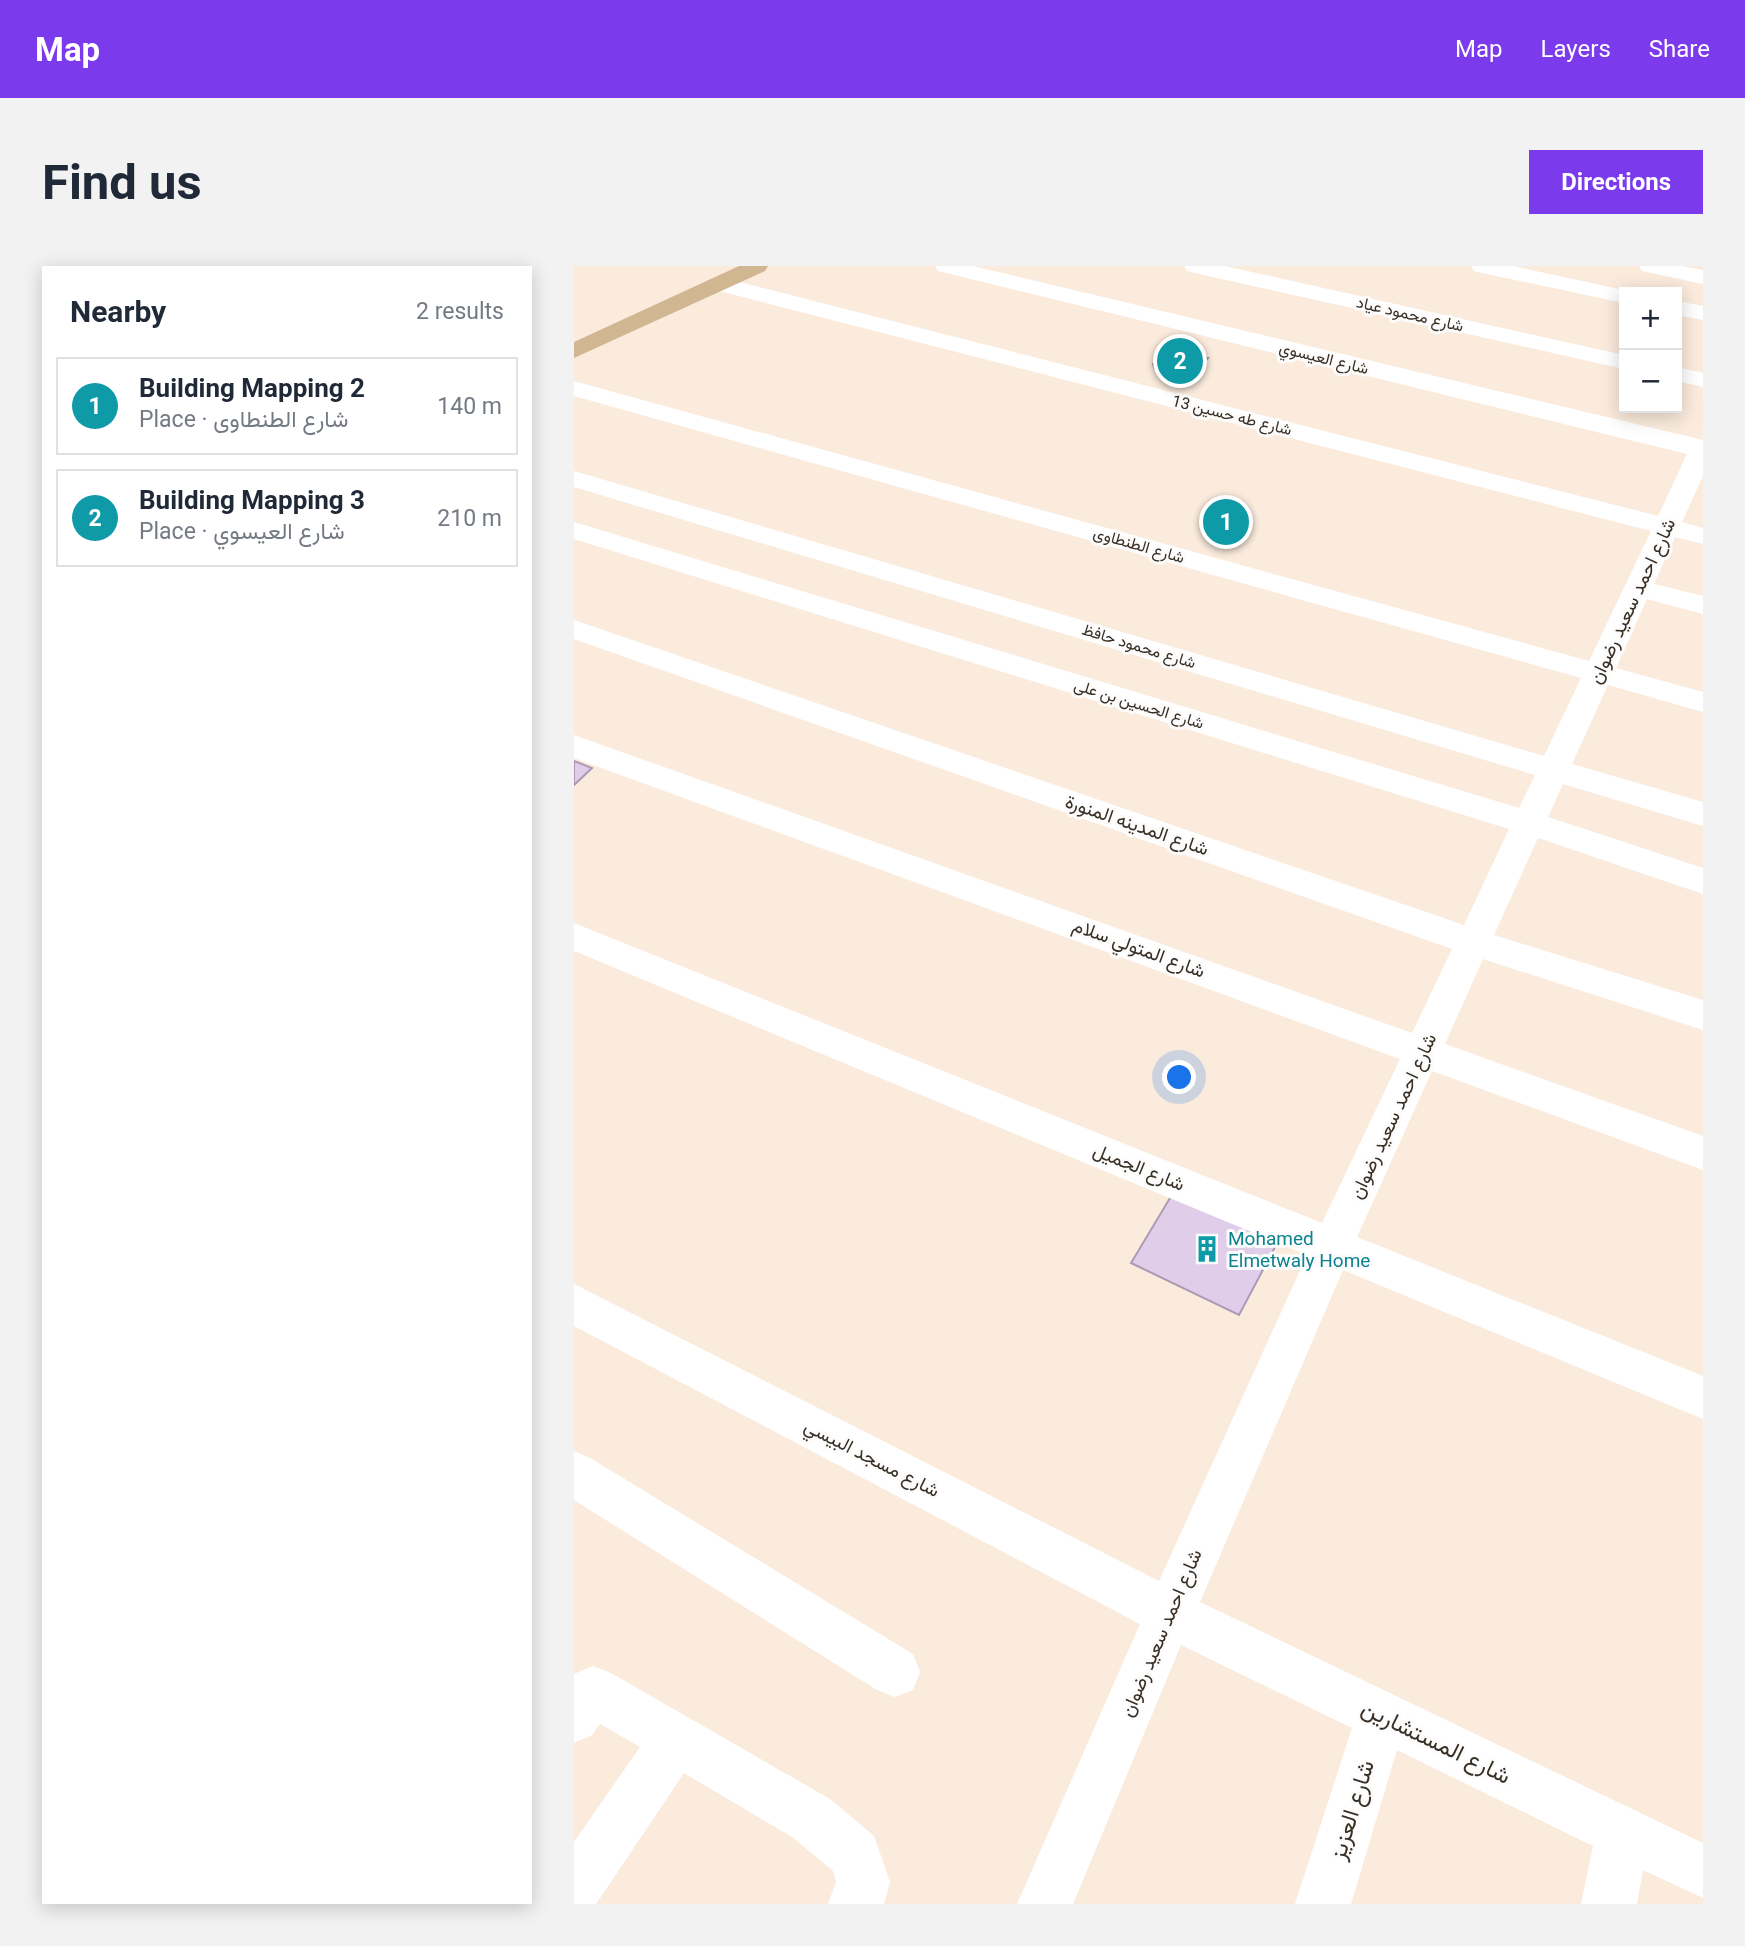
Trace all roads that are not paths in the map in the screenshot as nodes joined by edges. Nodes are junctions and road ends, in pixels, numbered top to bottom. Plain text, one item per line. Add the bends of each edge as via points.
1 (757, 266) edge
2 (946, 266) edge
3 (1195, 266) edge
4 (1482, 266) edge
5 (1650, 266) edge
6 (1703, 277) edge
7 (720, 284) junction
8 (1619, 295) edge
9 (1682, 309) edge
10 (1703, 313) edge
11 (574, 351) edge
12 (1619, 361) edge
13 (1682, 375) edge
14 (1703, 380) edge
15 (574, 388) edge
16 (1703, 449) edge
17 (574, 479) edge
18 (574, 530) edge
19 (1685, 531) edge
20 (1638, 588) junction
21 (1703, 605) edge
22 (574, 629) edge
23 (1599, 672) junction
24 (1703, 702) edge
25 (574, 746) edge
26 (1554, 769) junction
27 (1703, 814) edge
28 (1528, 823) junction
29 (1703, 881) edge
30 (574, 936) edge
31 (1473, 942) junction
32 (1703, 1015) edge
33 (1423, 1051) junction
34 (1703, 1153) edge
35 (1332, 1246) junction
36 (574, 1304) edge
37 (1703, 1398) edge
38 (576, 1479) edge
39 (1170, 1613) junction
40 (895, 1672) dead end
41 (580, 1696) edge
42 (1381, 1716) junction
43 (676, 1739) junction
44 (1623, 1832) junction
45 (1703, 1871) edge
46 (574, 1889) edge
47 (856, 1904) edge
48 (1045, 1904) edge
49 (1323, 1904) edge
50 (1609, 1904) edge

1 - 7 main road
2 - 16 street, شارع العيسوي via 1565,427
3 - 12 street, شارع محمود عياد
4 - 8 street
5 - 6 street
7 - 11 main road
7 - 19 street, شارع طه حسين 13
9 - 10 street
13 - 14 street
15 - 23 street, شارع الطنطاوى
16 - 19 street, شارع احمد سعيد رضوان
17 - 26 street, شارع محمود حافظ
18 - 28 street, شارع الحسين بن على
19 - 20 street, شارع احمد سعيد رضوان
20 - 21 street
20 - 23 street, شارع احمد سعيد رضوان
22 - 31 street, شارع المدينه المنورة
23 - 24 street, شارع الطنطاوى
23 - 26 street, شارع احمد سعيد رضوان
25 - 33 street, شارع المتولي سلام
26 - 27 street, شارع محمود حافظ
26 - 28 street, شارع احمد سعيد رضوان
28 - 29 street, شارع الحسين بن على
28 - 31 street, شارع احمد سعيد رضوان
30 - 35 street, شارع الجميل
31 - 32 street, شارع المدينه المنورة
31 - 33 street, شارع احمد سعيد رضوان
33 - 34 street, شارع المتولي سلام
33 - 35 street, شارع احمد سعيد رضوان
35 - 37 street, شارع الجميل
35 - 39 street, شارع احمد سعيد رضوان
36 - 39 street, شارع مسجد البيسي
38 - 40 street
39 - 42 street, شارع المستشارين
39 - 48 street, شارع احمد سعيد رضوان
41 - 43 street
42 - 44 street, شارع المستشارين
42 - 49 street, شارع العزيز
43 - 46 street
43 - 47 street via 811,1818 855,1855 863,1882
44 - 45 street, شارع المستشارين
44 - 50 street

